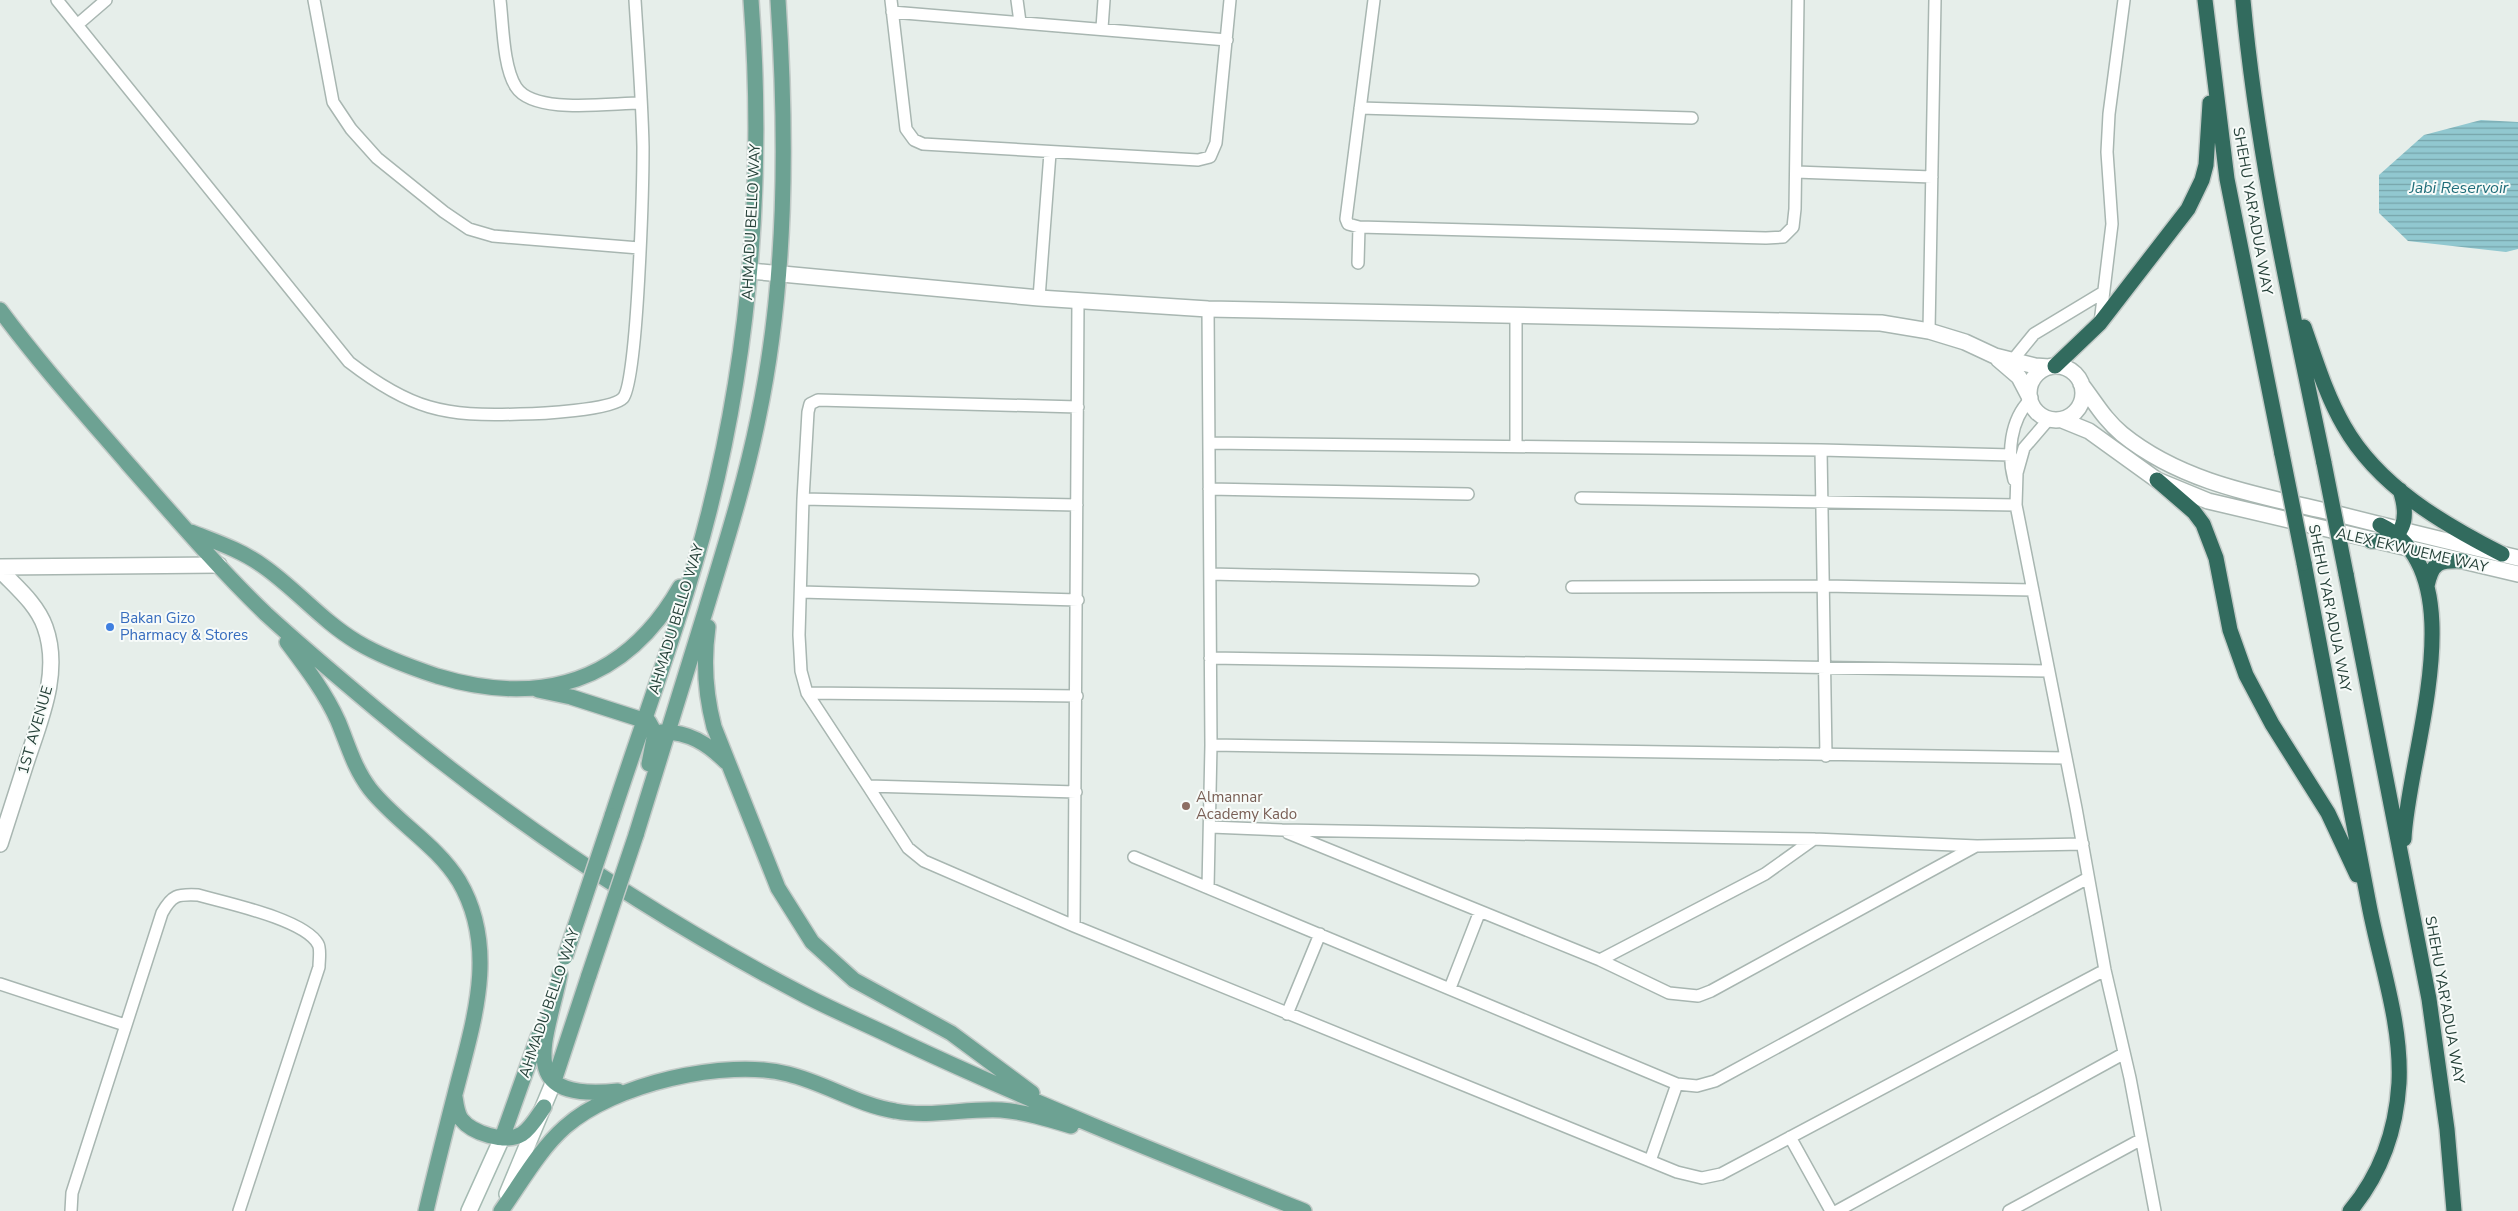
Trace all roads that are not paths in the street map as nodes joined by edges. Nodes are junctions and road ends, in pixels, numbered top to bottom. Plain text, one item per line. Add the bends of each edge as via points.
1 (57, 0) edge
2 (106, 0) edge
3 (314, 0) edge
4 (500, 0) edge
5 (635, 0) edge
6 (751, 0) edge
7 (778, 0) edge
8 (891, 0) edge
9 (1017, 0) edge
10 (1104, 0) edge
11 (1230, 0) edge
12 (1374, 0) edge
13 (1798, 0) edge
14 (1935, 0) edge
15 (2124, 0) edge
16 (2205, 0) edge
17 (2243, 0) edge
18 (892, 12) junction
19 (1020, 22) junction
20 (77, 25) junction
21 (1102, 28) junction
22 (2210, 36) junction
23 (1227, 40) junction
24 (641, 102) junction
25 (1360, 108) junction
26 (1692, 118) dead end
27 (1050, 153) junction
28 (1796, 172) junction
29 (1932, 177) junction
30 (1359, 227) junction
31 (639, 248) junction
32 (1358, 263) dead end
33 (750, 271) junction
34 (779, 272) junction
35 (2284, 274) junction
36 (2102, 293) junction
37 (1039, 298) junction
38 (1078, 301) junction
39 (1208, 309) junction
40 (0, 310) edge
41 (1516, 316) junction
42 (2100, 323) junction
43 (1929, 331) junction
44 (1995, 356) junction
45 (2012, 362) junction
46 (2052, 367) junction
47 (2082, 384) junction
48 (2030, 399) junction
49 (1078, 407) junction
50 (2056, 420) junction
51 (1209, 442) junction
52 (1516, 445) junction
53 (1822, 450) junction
54 (2011, 455) junction
55 (2157, 480) junction
56 (2016, 489) junction
57 (1209, 490) junction
58 (2400, 490) junction
59 (1468, 494) dead end
60 (1581, 498) dead end
61 (803, 499) junction
62 (1823, 501) junction
63 (1078, 505) junction
64 (2016, 505) junction
65 (2380, 525) joint
66 (188, 531) junction
67 (2399, 532) junction
68 (2371, 541) junction
69 (2411, 549) junction
70 (697, 554) junction
71 (2502, 554) junction
72 (2518, 558) edge
73 (2464, 561) junction
74 (219, 565) junction
75 (0, 569) edge
76 (718, 571) junction
77 (1210, 574) junction
78 (2518, 574) edge
79 (1473, 580) dead end
80 (1824, 586) junction
81 (2427, 586) junction
82 (1572, 587) dead end
83 (2032, 590) junction
84 (801, 592) junction
85 (1078, 600) junction
86 (265, 612) junction
87 (1210, 658) junction
88 (1826, 669) junction
89 (2048, 671) junction
90 (535, 689) junction
91 (807, 692) junction
92 (1076, 696) junction
93 (644, 720) junction
94 (662, 732) junction
95 (1211, 745) junction
96 (632, 755) junction
97 (1826, 756) junction
98 (2066, 758) junction
99 (730, 767) junction
100 (868, 786) junction
101 (1076, 792) junction
102 (1211, 827) junction
103 (1282, 830) junction
104 (1814, 839) junction
105 (0, 844) edge
106 (2083, 844) junction
107 (1978, 846) junction
108 (1134, 857) dead end
109 (2404, 868) junction
110 (2088, 878) junction
111 (1208, 888) junction
112 (2369, 908) junction
113 (1480, 911) junction
114 (1074, 926) junction
115 (1320, 934) junction
116 (1600, 960) junction
117 (2105, 970) junction
118 (560, 974) junction
119 (0, 984) edge
120 (1450, 988) junction
121 (1288, 1014) junction
122 (125, 1025) junction
123 (2124, 1054) junction
124 (554, 1081) junction
125 (1678, 1084) junction
126 (633, 1089) junction
127 (454, 1095) junction
128 (544, 1108) junction
129 (1058, 1112) junction
130 (1790, 1137) junction
131 (502, 1138) junction
132 (2140, 1140) junction
133 (1143, 1147) junction
134 (1650, 1161) junction
135 (71, 1211) edge
136 (239, 1211) edge
137 (426, 1211) edge
138 (469, 1211) edge
139 (500, 1211) edge
140 (1304, 1211) edge
141 (1831, 1211) edge
142 (1837, 1211) edge
143 (2009, 1211) edge
144 (2156, 1211) edge
145 (2350, 1211) edge
146 (2454, 1211) edge

1 - 20 street
2 - 20 street
3 - 31 street via 333,102 351,129 377,158 444,212 469,229 493,236
4 - 24 street via 509,67 516,87 528,99 547,105
5 - 24 street
6 - 33 main road, AHMADU BELLO WAY via 757,77
7 - 34 main road, AHMADU BELLO WAY via 784,167
8 - 18 street
9 - 19 street
10 - 21 street
11 - 23 street
12 - 25 street
13 - 28 street
14 - 29 street
15 - 36 street via 2109,114 2112,224
16 - 22 highway, SHEHU YAR'ADUA WAY
17 - 35 highway, SHEHU YAR'ADUA WAY via 2256,119
18 - 19 street
18 - 27 street via 906,129 914,140 922,144
19 - 21 street
20 - 31 street via 349,362 381,386 420,405 454,414 488,416 540,414 613,405 624,398 629,386 634,347
21 - 23 street
22 - 42 highway via 2209,140 2202,180 2180,222
22 - 112 highway, SHEHU YAR'ADUA WAY, bridge via 2240,250 2304,563
23 - 27 street via 1216,143 1210,156 1198,160
24 - 31 street via 643,149
25 - 26 street
25 - 30 street via 1346,219 1348,224
27 - 37 street
28 - 29 street
28 - 30 street via 1793,227 1783,237
29 - 43 street
30 - 32 street
33 - 34 street
33 - 70 main road, AHMADU BELLO WAY via 745,327 730,416
34 - 37 street
34 - 76 main road, AHMADU BELLO WAY via 759,418
35 - 58 highway via 2321,377 2341,420 2358,447
35 - 109 highway, SHEHU YAR'ADUA WAY, bridge
36 - 42 street
36 - 45 street via 2034,334
37 - 38 street
38 - 39 street
38 - 49 street
39 - 41 street
39 - 51 street
40 - 66 main road via 34,355
41 - 43 street via 1881,323
41 - 52 street
42 - 46 highway
43 - 44 street
44 - 45 street
44 - 48 street via 2019,378
45 - 46 street
46 - 47 street via 2070,370
46 - 48 street via 2038,373 2032,381
47 - 50 street via 2082,402 2077,410
47 - 65 street, ALEX EKWUEME WAY via 2105,419 2164,462 2235,489
48 - 50 street via 2041,416
48 - 54 street via 2018,416
49 - 61 street via 818,400 810,404 808,412
49 - 63 street
50 - 55 street, ALEX EKWUEME WAY via 2089,430
50 - 56 street via 2024,448
51 - 52 street
51 - 57 street
52 - 53 street
53 - 54 street
53 - 62 street
54 - 56 street
55 - 68 street, ALEX EKWUEME WAY via 2208,501
55 - 112 highway via 2194,512 2210,538 2230,630 2246,675 2272,724 2328,812
56 - 64 street
57 - 59 street
57 - 77 street
58 - 67 highway via 2404,510
58 - 71 highway via 2434,517
60 - 62 street
61 - 63 street
61 - 84 street
62 - 64 street
62 - 80 street
63 - 85 street
64 - 83 street
65 - 67 highway
66 - 74 main road
66 - 90 main road via 223,544 262,565 332,626 385,656 418,670 485,688
67 - 68 highway via 2386,541
67 - 69 highway
67 - 71 street, ALEX EKWUEME WAY
68 - 69 street, ALEX EKWUEME WAY
69 - 73 street, ALEX EKWUEME WAY
69 - 81 highway
70 - 90 main road via 667,609 637,644 588,674
70 - 93 main road, AHMADU BELLO WAY
71 - 72 street, ALEX EKWUEME WAY
73 - 78 street, ALEX EKWUEME WAY
73 - 81 highway via 2447,560 2435,565
74 - 75 street
74 - 86 main road
75 - 105 street, 1ST AVENUE via 29,600 44,625 51,673
76 - 94 main road, AHMADU BELLO WAY
76 - 99 main road via 707,630 704,676 714,726
77 - 79 street
77 - 87 street
80 - 82 street
80 - 83 street
80 - 88 street
81 - 109 highway via 2432,660 2406,810
83 - 89 street
84 - 85 street
84 - 91 street via 801,671
85 - 92 street
86 - 127 main road via 324,696 338,721 358,772 370,789 436,852 466,896 477,931 481,972 474,1021
86 - 129 main road via 436,759 546,841 661,915 808,997
87 - 88 street
87 - 95 street
88 - 89 street
88 - 97 street
89 - 98 street
90 - 93 main road
91 - 92 street
91 - 100 street
92 - 101 street
93 - 94 main road
93 - 96 main road, AHMADU BELLO WAY
94 - 96 main road
94 - 99 main road via 700,741
94 - 124 main road, AHMADU BELLO WAY, bridge via 642,795 642,818
95 - 97 street
95 - 102 street
96 - 118 main road, AHMADU BELLO WAY, bridge
97 - 98 street
98 - 106 street
99 - 129 main road via 778,888 812,942 854,980 950,1033
100 - 101 street
100 - 114 street via 908,848 924,861
101 - 114 street
102 - 103 street
102 - 111 street
103 - 104 street
103 - 113 street
104 - 107 street
104 - 116 street via 1765,874
106 - 107 street
106 - 110 street
107 - 116 street via 1698,996 1670,993
108 - 111 street
109 - 146 highway, SHEHU YAR'ADUA WAY via 2439,1061
110 - 117 street
110 - 125 street via 1715,1081 1697,1086
111 - 115 street
112 - 145 highway, SHEHU YAR'ADUA WAY via 2392,1010 2399,1081 2396,1115 2382,1161
113 - 116 street
113 - 120 street
114 - 121 street
115 - 120 street
115 - 121 street
117 - 123 street
117 - 130 street
118 - 124 main road via 543,1054 547,1073
118 - 131 main road, AHMADU BELLO WAY
119 - 122 street
120 - 125 street
121 - 134 street
122 - 135 street via 72,1193
122 - 136 street via 162,913 170,899 198,895 288,922 308,931 319,945 319,967
123 - 132 street
123 - 142 street
124 - 126 main road via 582,1092
124 - 128 street, AHMADU BELLO WAY
125 - 134 street
126 - 133 main road via 720,1071 770,1070 806,1079 893,1111 914,1114 977,1110 1019,1112
126 - 139 main road via 588,1109 566,1127 547,1146
127 - 131 main road via 464,1122 478,1131
127 - 137 main road
128 - 131 main road via 523,1133
128 - 139 street, AHMADU BELLO WAY
129 - 133 main road
130 - 134 street via 1721,1174 1702,1178
130 - 141 street
131 - 138 street, AHMADU BELLO WAY
132 - 143 street
132 - 144 street
133 - 140 main road

